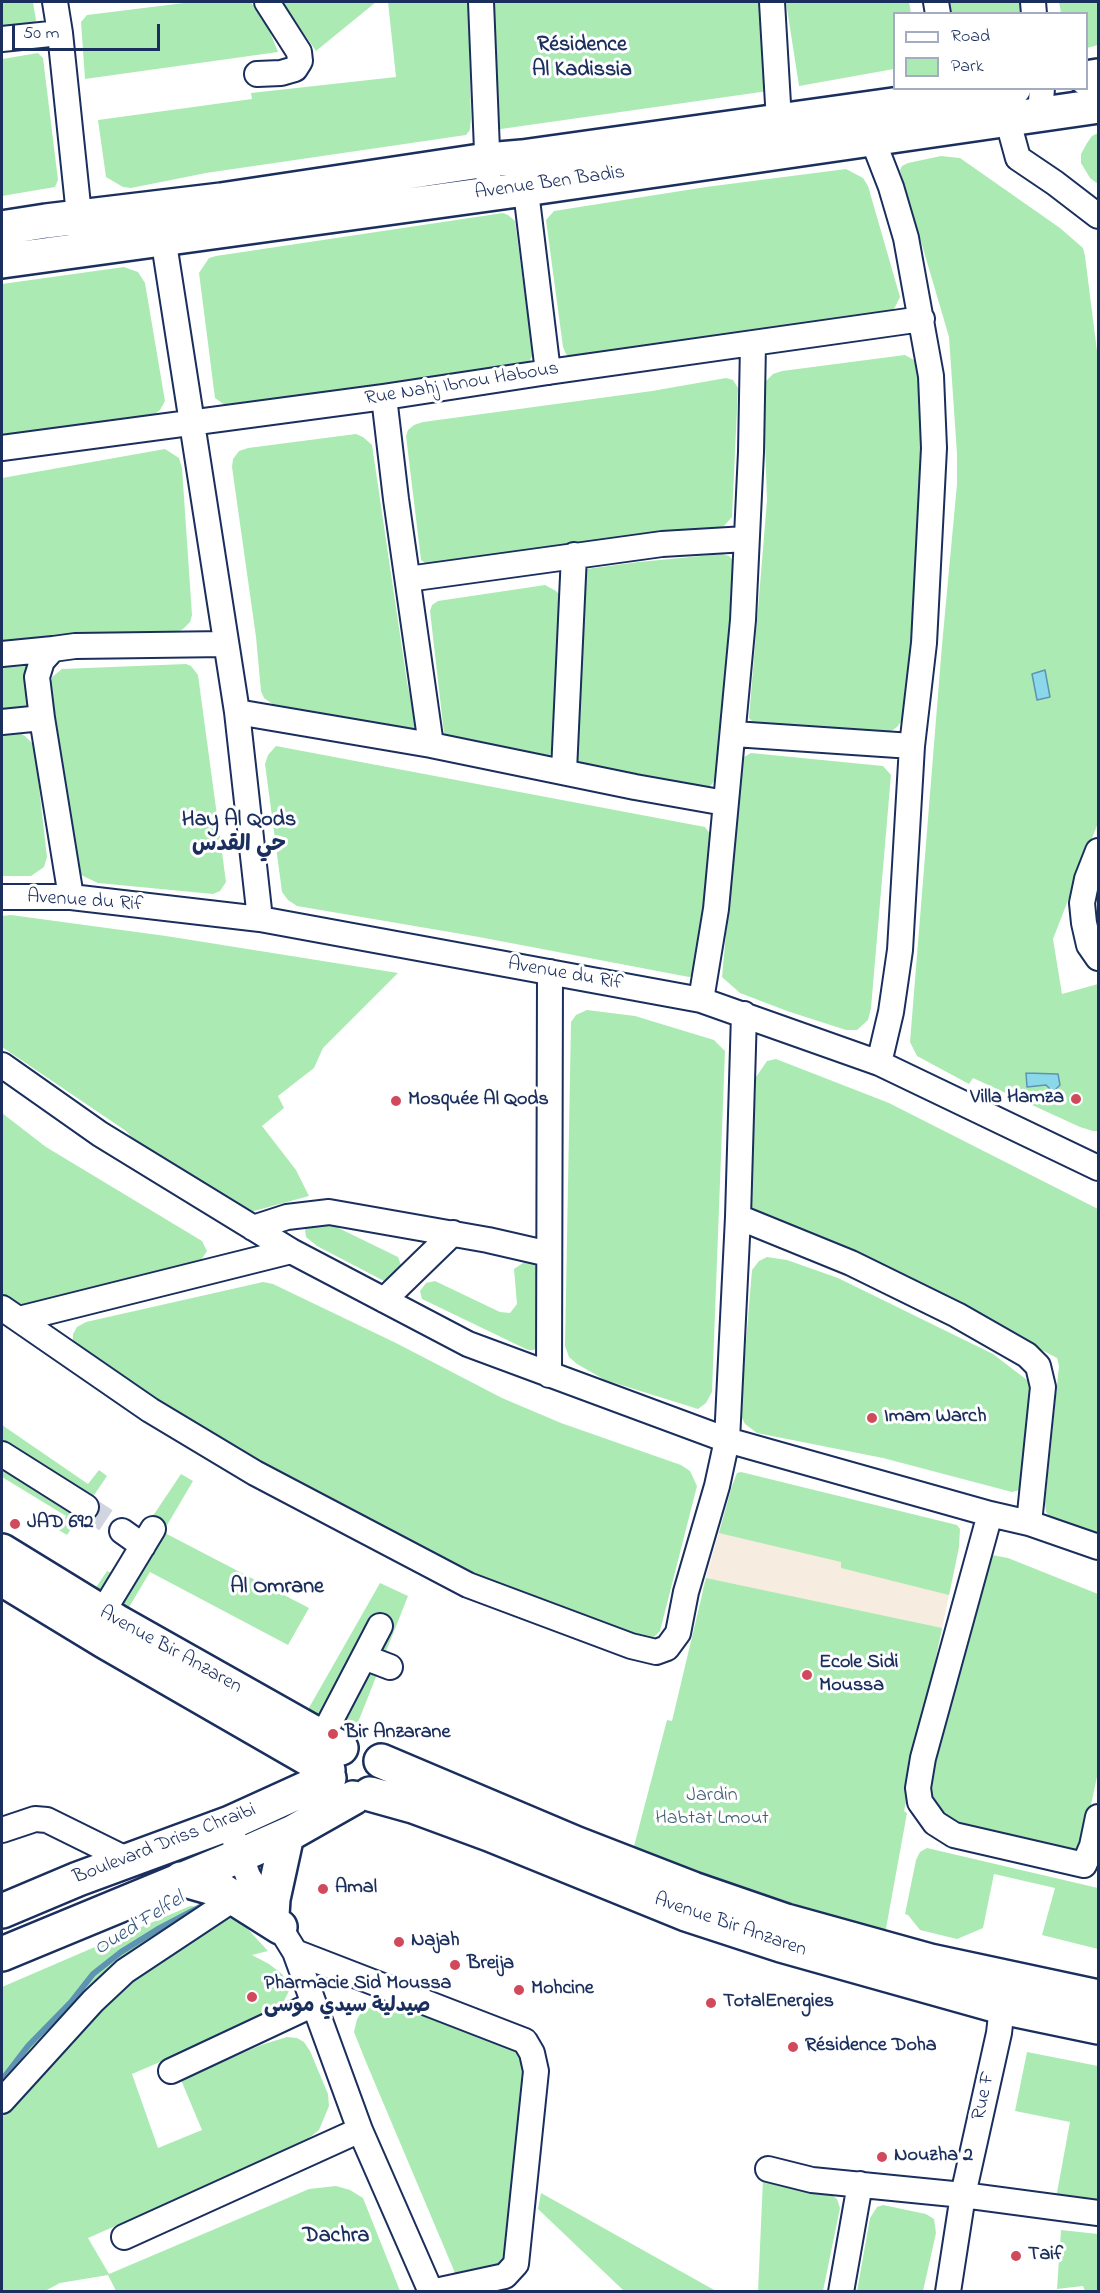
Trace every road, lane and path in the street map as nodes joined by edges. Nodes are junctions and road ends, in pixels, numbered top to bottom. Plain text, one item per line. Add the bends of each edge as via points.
1 (55, 2) edge
2 (267, 2) edge
3 (481, 2) edge
4 (772, 2) edge
5 (60, 33) junction
6 (2, 39) edge
7 (257, 74) dead end
8 (950, 93) edge
9 (1041, 101) edge
10 (1011, 103) edge
11 (1098, 106) edge
12 (779, 121) junction
13 (972, 123) junction
14 (872, 138) junction
15 (487, 160) junction
16 (524, 173) junction
17 (490, 193) junction
18 (158, 207) junction
19 (1098, 216) edge
20 (78, 217) junction
21 (2, 228) edge
22 (164, 239) junction
23 (84, 251) junction
24 (2, 261) edge
25 (922, 319) junction
26 (753, 344) junction
27 (548, 372) junction
28 (384, 398) junction
29 (192, 422) junction
30 (2, 448) edge
31 (746, 538) junction
32 (574, 555) junction
33 (408, 579) junction
34 (226, 644) junction
35 (53, 649) junction
36 (2, 654) edge
37 (237, 712) junction
38 (42, 718) junction
39 (2, 722) edge
40 (734, 734) junction
41 (431, 745) junction
42 (912, 746) junction
43 (564, 771) junction
44 (725, 803) junction
45 (1098, 851) edge
46 (2, 897) edge
47 (71, 897) junction
48 (260, 919) junction
49 (1098, 958) edge
50 (550, 972) junction
51 (701, 1000) junction
52 (744, 1014) junction
53 (879, 1063) junction
54 (2, 1065) edge
55 (1098, 1168) edge
56 (738, 1218) junction
57 (253, 1228) junction
58 (453, 1233) junction
59 (291, 1251) junction
60 (549, 1254) junction
61 (384, 1300) junction
62 (10, 1314) edge
63 (549, 1376) junction
64 (727, 1440) junction
65 (2, 1454) edge
66 (86, 1507) tunnel mouth
67 (990, 1514) junction
68 (1029, 1523) junction
69 (122, 1531) tunnel mouth
70 (1098, 1547) edge
71 (2, 1551) edge
72 (2, 1579) edge
73 (102, 1613) junction
74 (380, 1626) dead end
75 (364, 1657) junction
76 (390, 1667) dead end
77 (277, 1742) junction
78 (381, 1761) junction
79 (340, 1771) junction
80 (259, 1809) junction
81 (1098, 1816) edge
82 (230, 1823) junction
83 (2, 1830) edge
84 (287, 1835) junction
85 (239, 1856) junction
86 (128, 1860) junction
87 (1091, 1866) edge
88 (180, 1879) junction
89 (235, 1898) junction
90 (2, 1911) edge
91 (282, 1931) junction
92 (2, 1954) edge
93 (1098, 1996) edge
94 (314, 2004) junction
95 (1002, 2007) junction
96 (1098, 2027) edge
97 (171, 2071) dead end
98 (2, 2102) edge
99 (360, 2130) junction
100 (768, 2169) dead end
101 (860, 2184) junction
102 (963, 2195) junction
103 (1098, 2212) edge
104 (124, 2237) dead end
105 (431, 2292) edge
106 (841, 2292) edge
107 (948, 2292) edge

1 - 5 street
2 - 7 street via 299,52 300,61 295,69
3 - 15 street
4 - 12 street
5 - 6 street
5 - 20 street
8 - 10 main road, Avenue Ben Badis
8 - 12 main road, Avenue Ben Badis
8 - 13 street
9 - 10 main road, Avenue Ben Badis
9 - 11 main road, Avenue Ben Badis
10 - 13 main road, Avenue Ben Badis
10 - 19 street via 1018,158
12 - 16 main road, Avenue Ben Badis
13 - 14 main road, Avenue Ben Badis
14 - 16 main road, Avenue Ben Badis
14 - 25 street via 906,237
15 - 16 main road, Avenue Ben Badis
15 - 17 street
15 - 18 main road, Avenue Ben Badis
16 - 17 main road, Avenue Ben Badis
16 - 27 street
17 - 22 main road, Avenue Ben Badis
18 - 20 main road, Avenue Ben Badis
18 - 22 street
20 - 21 main road, Avenue Ben Badis
20 - 23 street
22 - 23 main road, Avenue Ben Badis
22 - 29 street
23 - 24 main road, Avenue Ben Badis
25 - 26 street, Rue Nahj Ibnou Habous
25 - 42 street via 931,376 934,448 924,643
26 - 27 street, Rue Nahj Ibnou Habous
26 - 31 street
27 - 28 street, Rue Nahj Ibnou Habous
28 - 29 street, Rue Nahj Ibnou Habous
28 - 33 street
29 - 30 street, Rue Nahj Ibnou Habous
29 - 34 street
31 - 32 street
31 - 40 street
32 - 33 street
32 - 43 street
33 - 41 street
34 - 35 street
34 - 37 street
35 - 36 street
35 - 38 street via 42,661 37,677
37 - 41 street
37 - 48 street
38 - 39 street
38 - 47 street
40 - 42 street
40 - 44 street
41 - 43 street
42 - 53 street via 900,950
43 - 44 street
44 - 51 street via 716,909
45 - 49 street via 1082,903 1089,945
46 - 47 street, Avenue du Rif
47 - 48 street, Avenue du Rif
48 - 50 street, Avenue du Rif
50 - 51 street, Avenue du Rif
50 - 60 street
51 - 52 street, Avenue du Rif
52 - 53 street, Avenue du Rif
52 - 56 street
53 - 55 street, Avenue du Rif
54 - 57 street via 100,1134
56 - 64 street
56 - 68 street via 851,1263 957,1315 1027,1355 1038,1366 1043,1387
57 - 58 street via 286,1217 329,1212
57 - 59 street
58 - 60 street
58 - 61 street
59 - 61 street
59 - 62 street
60 - 63 street
61 - 63 street via 468,1344
62 - 64 street via 150,1410 255,1473 468,1585 656,1652 667,1648 678,1633
63 - 64 street
64 - 67 street
65 - 66 street
67 - 68 street
67 - 87 street via 923,1758 920,1802 935,1823 954,1835
68 - 70 street
69 - 73 street via 148,1537
71 - 73 main road, Avenue Bir Anzaren
72 - 77 main road, Avenue Bir Anzaren
73 - 79 main road, Avenue Bir Anzaren
74 - 75 street
75 - 76 street
75 - 79 street
77 - 79 main road, Avenue Bir Anzaren
77 - 80 main road via 278,1776
78 - 79 main road via 381,1780
78 - 79 main road, Avenue Bir Anzaren via 369,1747 350,1744
78 - 93 main road, Avenue Bir Anzaren via 577,1844 786,1921 930,1961
79 - 80 main road, Boulevard Driss Chraibi
79 - 84 main road, Boulevard Driss Chraibi
79 - 95 main road, Avenue Bir Anzaren via 413,1806 696,1917 810,1954
80 - 82 main road, Boulevard Driss Chraibi
81 - 87 street
82 - 85 street
82 - 86 main road, Boulevard Driss Chraibi
83 - 86 street via 35,1819 47,1820
84 - 85 main road, Boulevard Driss Chraibi
84 - 91 main road via 273,1899
85 - 88 main road, Boulevard Driss Chraibi
85 - 91 street
86 - 90 main road, Boulevard Driss Chraibi
88 - 89 main road via 210,1886
88 - 92 main road, Boulevard Driss Chraibi
89 - 91 main road
89 - 98 street via 125,1971
91 - 94 street
91 - 105 street via 525,2041 532,2054 536,2071 516,2264 505,2276
94 - 97 street
94 - 99 street
95 - 96 main road, Avenue Bir Anzaren
95 - 102 street, Rue F
99 - 104 street
99 - 105 street
100 - 101 street via 812,2180
101 - 102 street
101 - 106 street
102 - 103 street
102 - 107 street, Rue F

